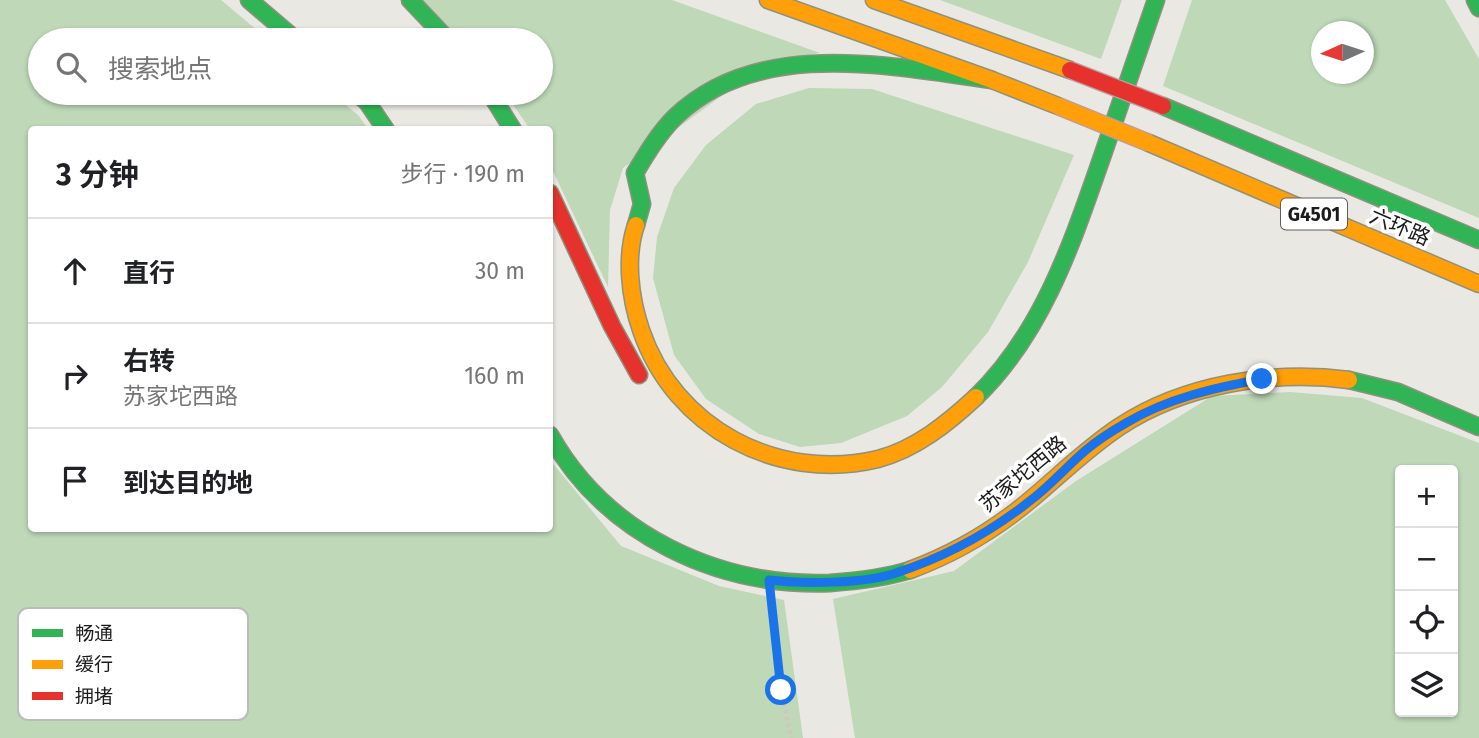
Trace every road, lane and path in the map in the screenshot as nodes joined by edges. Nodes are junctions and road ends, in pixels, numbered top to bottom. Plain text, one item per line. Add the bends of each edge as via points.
1 (249, 0) edge
2 (410, 0) edge
3 (768, 0) edge
4 (874, 0) edge
5 (1156, 0) edge
6 (1172, 0) edge
7 (1475, 0) edge
8 (1479, 8) edge
9 (282, 28) edge
10 (437, 28) edge
11 (992, 80) junction
12 (369, 105) edge
13 (497, 105) edge
14 (383, 126) edge
15 (511, 126) edge
16 (553, 199) edge
17 (1479, 240) edge
18 (1479, 284) edge
19 (646, 384) dead end
20 (1003, 391) dead end
21 (1479, 427) edge
22 (960, 432) dead end
23 (553, 441) edge
24 (813, 479) dead end
25 (769, 580) junction
26 (791, 738) edge

1 - 9 main road
2 - 10 main road
3 - 11 main road, G4501
4 - 17 main road, 六环路 / G4501, bridge via 1163,106
5 - 11 main road via 1058,277 1004,366 972,404 936,432 898,452 832,465 765,457 727,439 693,414 649,353 630,275 642,203 635,173 657,136 683,110 750,73 828,63
6 - 20 main road via 1108,187 1063,299
7 - 8 main road
11 - 18 main road, 六环路 / G4501, bridge
12 - 14 main road
13 - 15 main road
16 - 19 main road via 612,326
21 - 25 main road, 苏家坨西路 via 1389,389 1350,380 1312,376 1216,387 1169,401 1127,422 1087,448 1032,500 980,537 937,557 893,574 839,582
22 - 24 main road via 898,467 839,480
23 - 25 main road, 苏家坨西路 via 603,504 654,543 698,565
25 - 26 path

